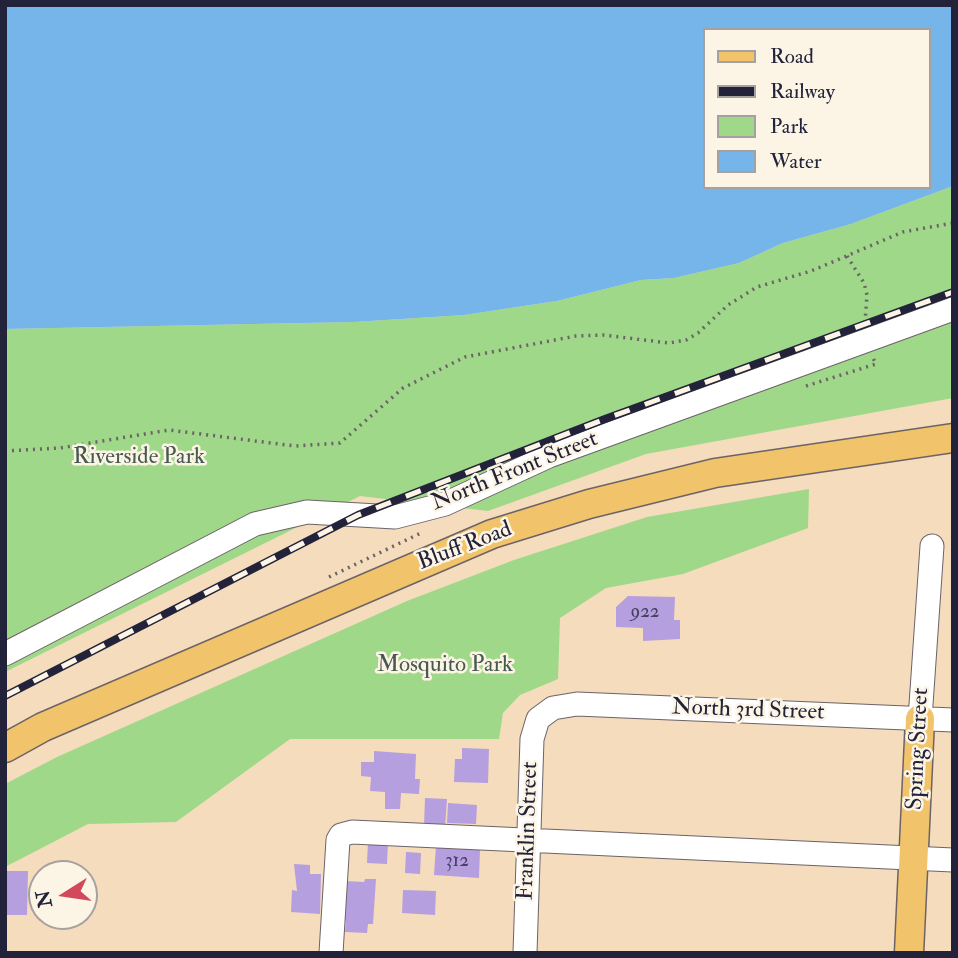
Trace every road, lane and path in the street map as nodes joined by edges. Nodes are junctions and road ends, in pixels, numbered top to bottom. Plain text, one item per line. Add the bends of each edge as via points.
1 (953, 223) edge
2 (847, 256) junction
3 (953, 309) edge
4 (863, 342) junction
5 (876, 364) dead end
6 (953, 438) edge
7 (5, 451) edge
8 (932, 546) dead end
9 (5, 654) edge
10 (545, 713) joint
11 (920, 719) junction
12 (953, 720) edge
13 (5, 748) edge
14 (529, 841) junction
15 (914, 859) junction
16 (953, 860) edge
17 (331, 953) edge
18 (525, 953) edge
19 (909, 953) edge

1 - 2 path via 903,232
2 - 4 path via 864,283
2 - 7 path via 741,295 686,340 669,343 576,336 465,356 403,388 341,443 295,446 169,430 60,448
3 - 4 street, North Front Street
4 - 5 path
4 - 9 street, North Front Street via 549,456 445,504 395,517 307,512 255,524
6 - 13 main road, Bluff Road via 715,473 492,534 43,727
8 - 11 street, Spring Street
10 - 11 street, North 3rd Street via 577,704
10 - 14 street, Franklin Street via 538,719 532,739
11 - 12 street, North 3rd Street
11 - 15 main road, Spring Street
14 - 15 street
14 - 17 street via 341,835
14 - 18 street, Franklin Street
15 - 16 street
15 - 19 main road, Spring Street

